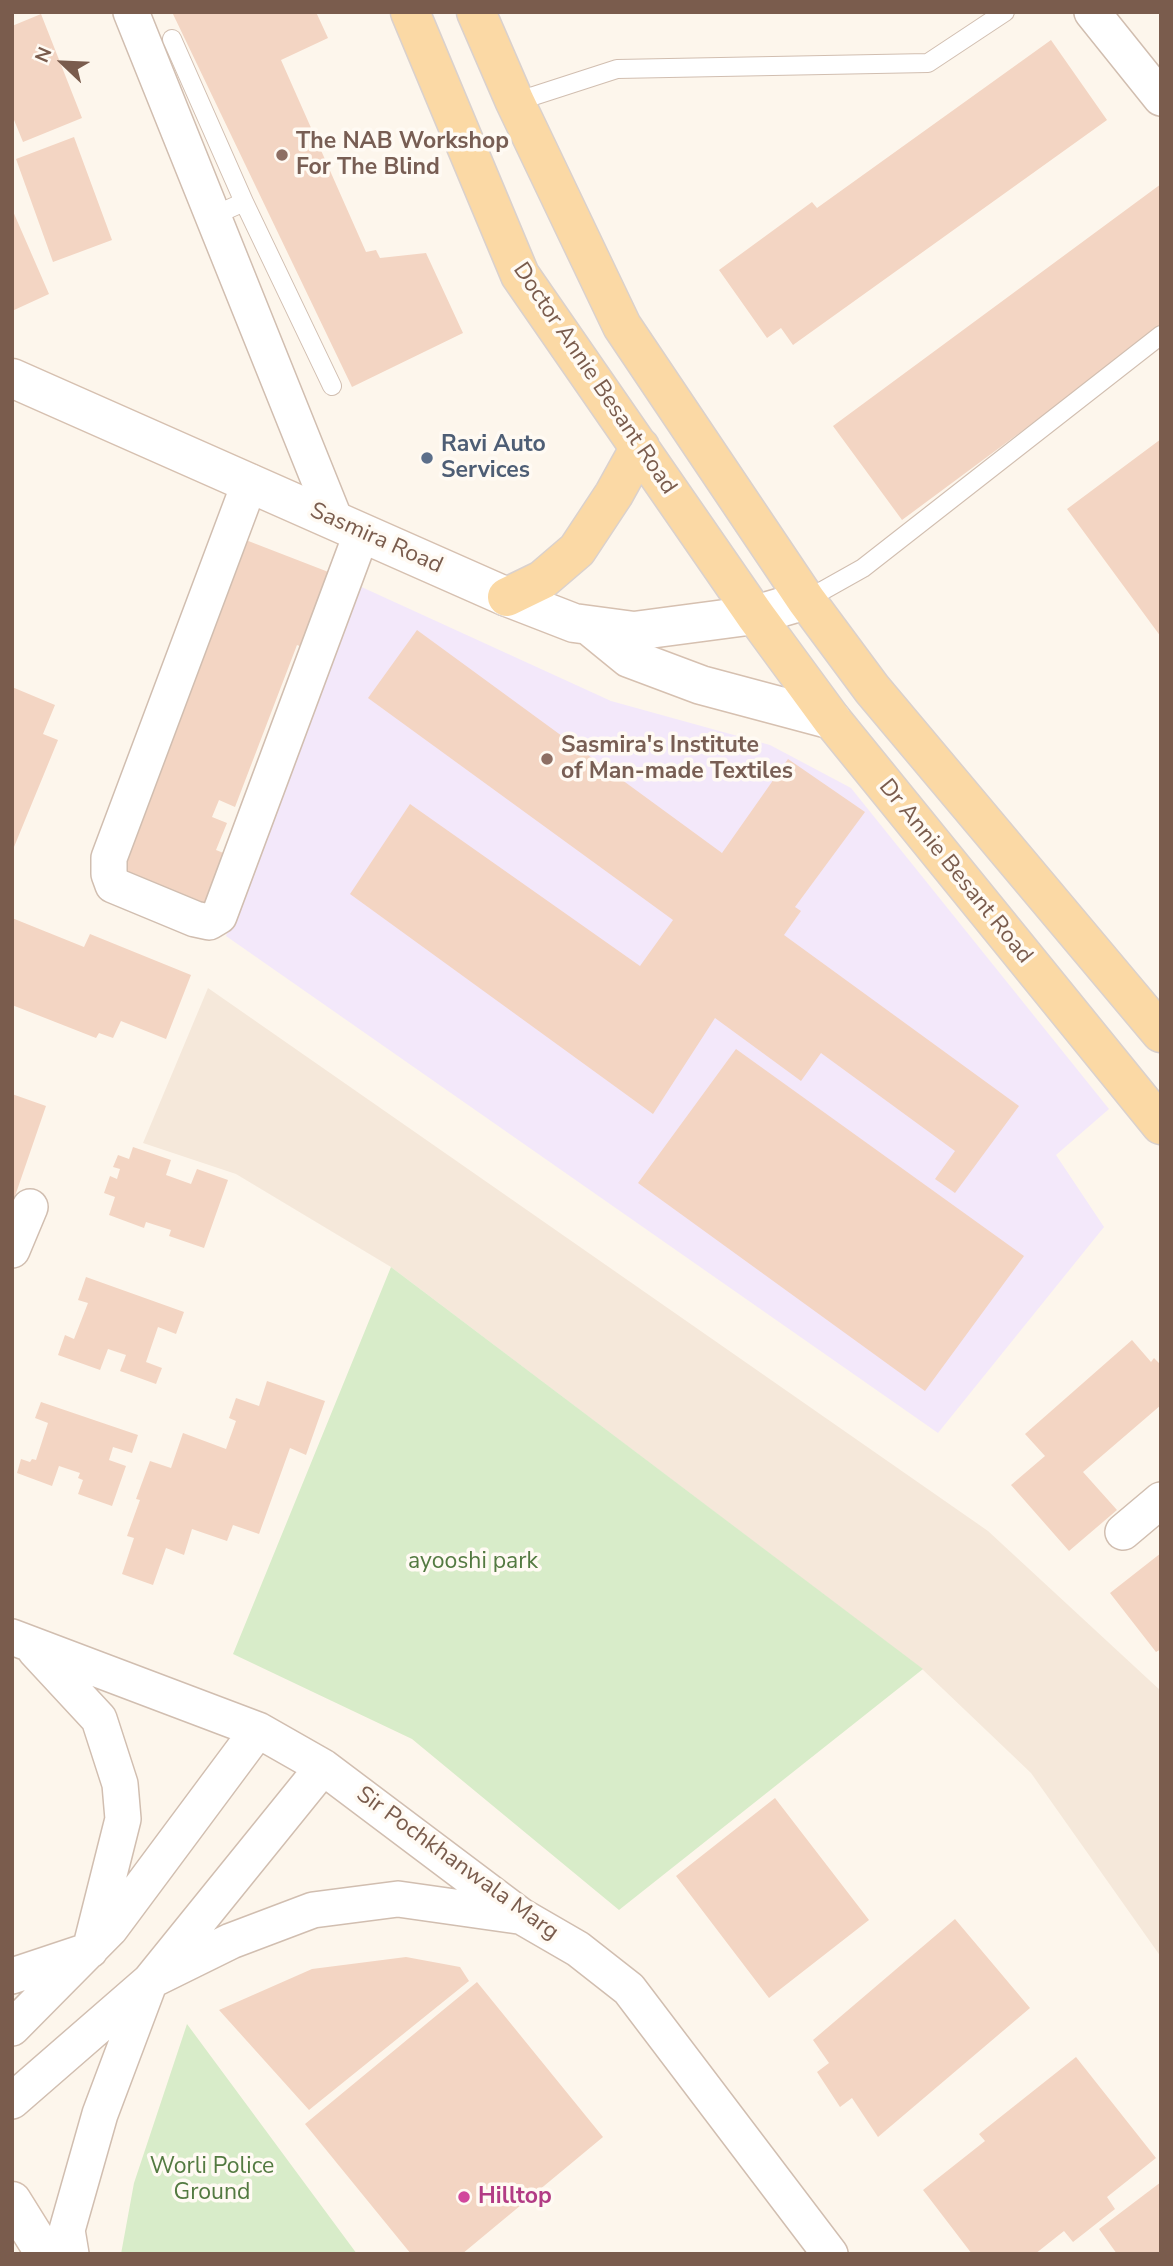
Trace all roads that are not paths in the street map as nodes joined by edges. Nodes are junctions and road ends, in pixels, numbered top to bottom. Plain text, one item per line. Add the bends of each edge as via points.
1 (131, 12) edge
2 (410, 12) edge
3 (476, 12) edge
4 (1005, 12) edge
5 (1092, 12) edge
6 (172, 39) dead end
7 (1161, 98) edge
8 (515, 102) junction
9 (244, 202) junction
10 (213, 216) junction
11 (1161, 335) edge
12 (12, 378) edge
13 (332, 386) dead end
14 (640, 447) junction
15 (250, 482) junction
16 (349, 526) junction
17 (507, 597) junction
18 (806, 600) junction
19 (755, 615) junction
20 (591, 627) junction
21 (832, 720) junction
22 (1155, 1025) edge
23 (1109, 1061) junction
24 (1161, 1125) edge
25 (30, 1207) dead end
26 (12, 1250) edge
27 (1161, 1500) edge
28 (1123, 1532) dead end
29 (20, 1639) edge
30 (258, 1730) junction
31 (323, 1767) junction
32 (521, 1916) junction
33 (90, 1950) junction
34 (12, 1976) edge
35 (150, 1981) junction
36 (12, 2028) edge
37 (12, 2101) edge
38 (12, 2201) edge
39 (45, 2254) edge
40 (71, 2254) edge
41 (830, 2254) edge

1 - 10 street
2 - 14 main road, Doctor Annie Besant Road via 520,275
3 - 8 main road
4 - 8 lane via 928,63 617,69
5 - 7 street
6 - 9 lane
8 - 18 main road via 622,326
9 - 10 lane
9 - 13 lane
10 - 16 street
11 - 18 lane via 863,568
12 - 15 street, Sasmira Road
14 - 17 main road via 578,550 542,580
14 - 19 main road, Doctor Annie Besant Road
15 - 16 street, Sasmira Road
15 - 16 street via 110,858 113,885 195,919 209,922 219,916
16 - 17 street, Sasmira Road
17 - 20 street, Sasmira Road
18 - 19 street, Sasmira Road
18 - 22 main road via 872,690
19 - 20 street, Sasmira Road via 634,631
19 - 21 main road, Dr Annie Besant Road
20 - 21 street via 629,657 701,685
21 - 23 main road, Dr Annie Besant Road
22 - 23 main road
23 - 24 main road, Dr Annie Besant Road
25 - 26 street
27 - 28 street
29 - 30 street, Sir Pochkhanwala Marg
29 - 33 street via 99,1719 120,1784 123,1819
30 - 31 street, Sir Pochkhanwala Marg
30 - 33 street
31 - 32 street, Sir Pochkhanwala Marg
31 - 35 street
32 - 35 street via 398,1899 313,1910 231,1941
32 - 41 street, Sir Pochkhanwala Marg via 578,1950 629,1989
33 - 34 street
33 - 36 street
35 - 37 street
35 - 40 street via 100,2114 67,2230
38 - 39 street

